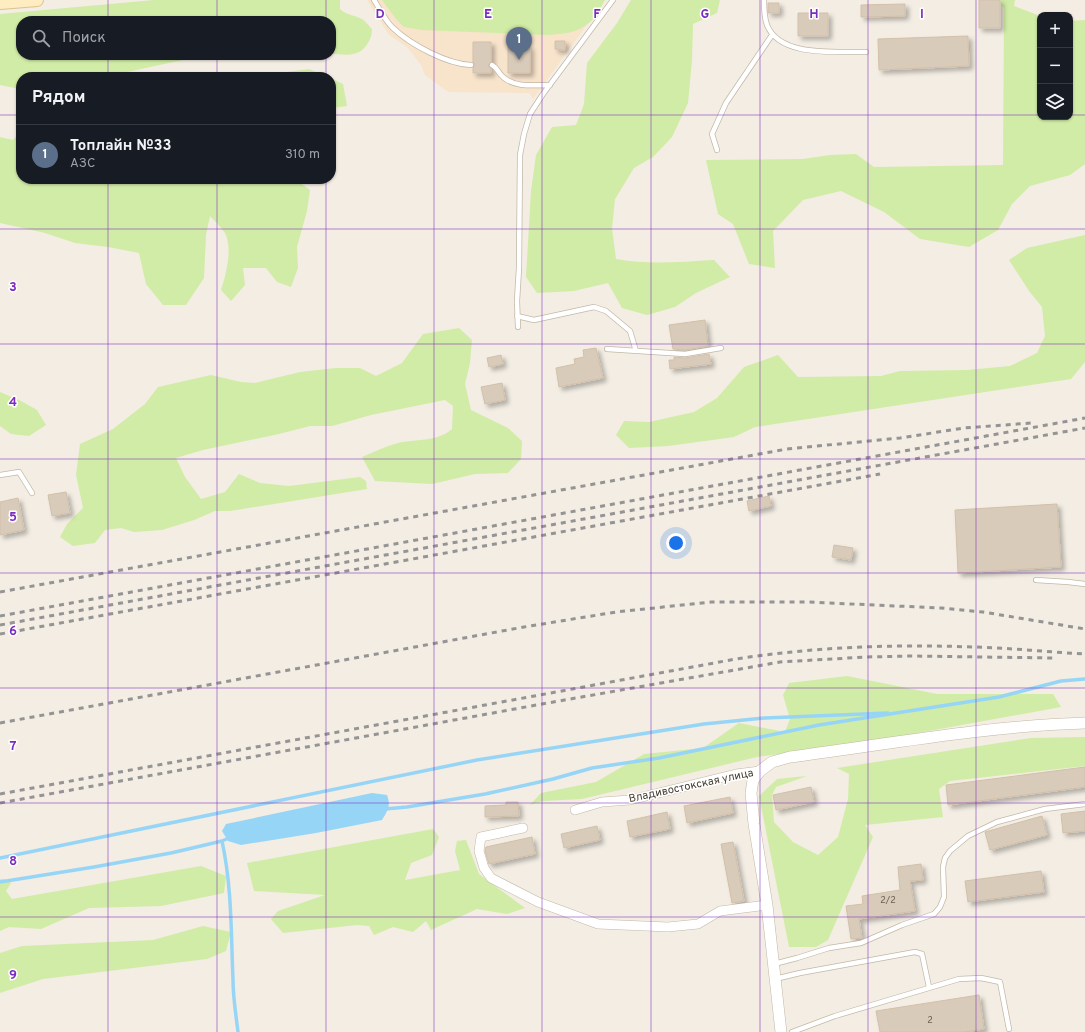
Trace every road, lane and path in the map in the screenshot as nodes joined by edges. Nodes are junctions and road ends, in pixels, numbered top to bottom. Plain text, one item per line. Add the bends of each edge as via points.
1 (37, 0) edge
2 (374, 0) edge
3 (613, 0) edge
4 (764, 0) edge
5 (0, 3) edge
6 (772, 34) junction
7 (866, 52) dead end
8 (471, 65) dead end
9 (492, 66) dead end
10 (550, 85) junction
11 (717, 150) dead end
12 (517, 316) junction
13 (518, 327) dead end
14 (721, 348) dead end
15 (607, 349) dead end
16 (636, 350) junction
17 (0, 475) edge
18 (32, 493) dead end
19 (1036, 580) dead end
20 (1085, 584) edge
21 (1085, 723) edge
22 (760, 771) junction
23 (1085, 804) edge
24 (575, 810) dead end
25 (523, 828) dead end
26 (767, 905) junction
27 (774, 964) junction
28 (775, 979) junction
29 (930, 987) junction
30 (1009, 1029) dead end
31 (781, 1032) edge
32 (792, 1032) edge

1 - 5 main road
2 - 8 lane via 393,28 404,36 445,60
3 - 10 lane
4 - 6 lane via 764,13
6 - 7 lane via 787,45 807,50
6 - 11 lane via 726,103 712,134
9 - 10 lane via 503,78 513,83
10 - 12 lane via 530,114 520,155
12 - 13 lane
12 - 16 lane via 534,320 594,307 606,311 630,331
14 - 16 lane via 685,354
15 - 16 lane
17 - 18 lane via 19,472
19 - 20 lane
21 - 22 street via 974,732 790,757 772,762
22 - 24 street, Владивостокская улица via 736,774 630,800 602,802
22 - 26 street via 753,780 751,793
23 - 27 lane via 1045,809 998,822 968,836 950,851 946,858 943,867 944,897 934,914 861,943 829,948
25 - 26 street via 481,837 479,851 484,868 491,878 538,902 598,924 668,927 698,924 720,911
26 - 27 street
27 - 28 street
28 - 29 lane via 915,952 922,954
28 - 31 street
29 - 30 lane via 959,979 981,978 1000,982
29 - 32 lane

